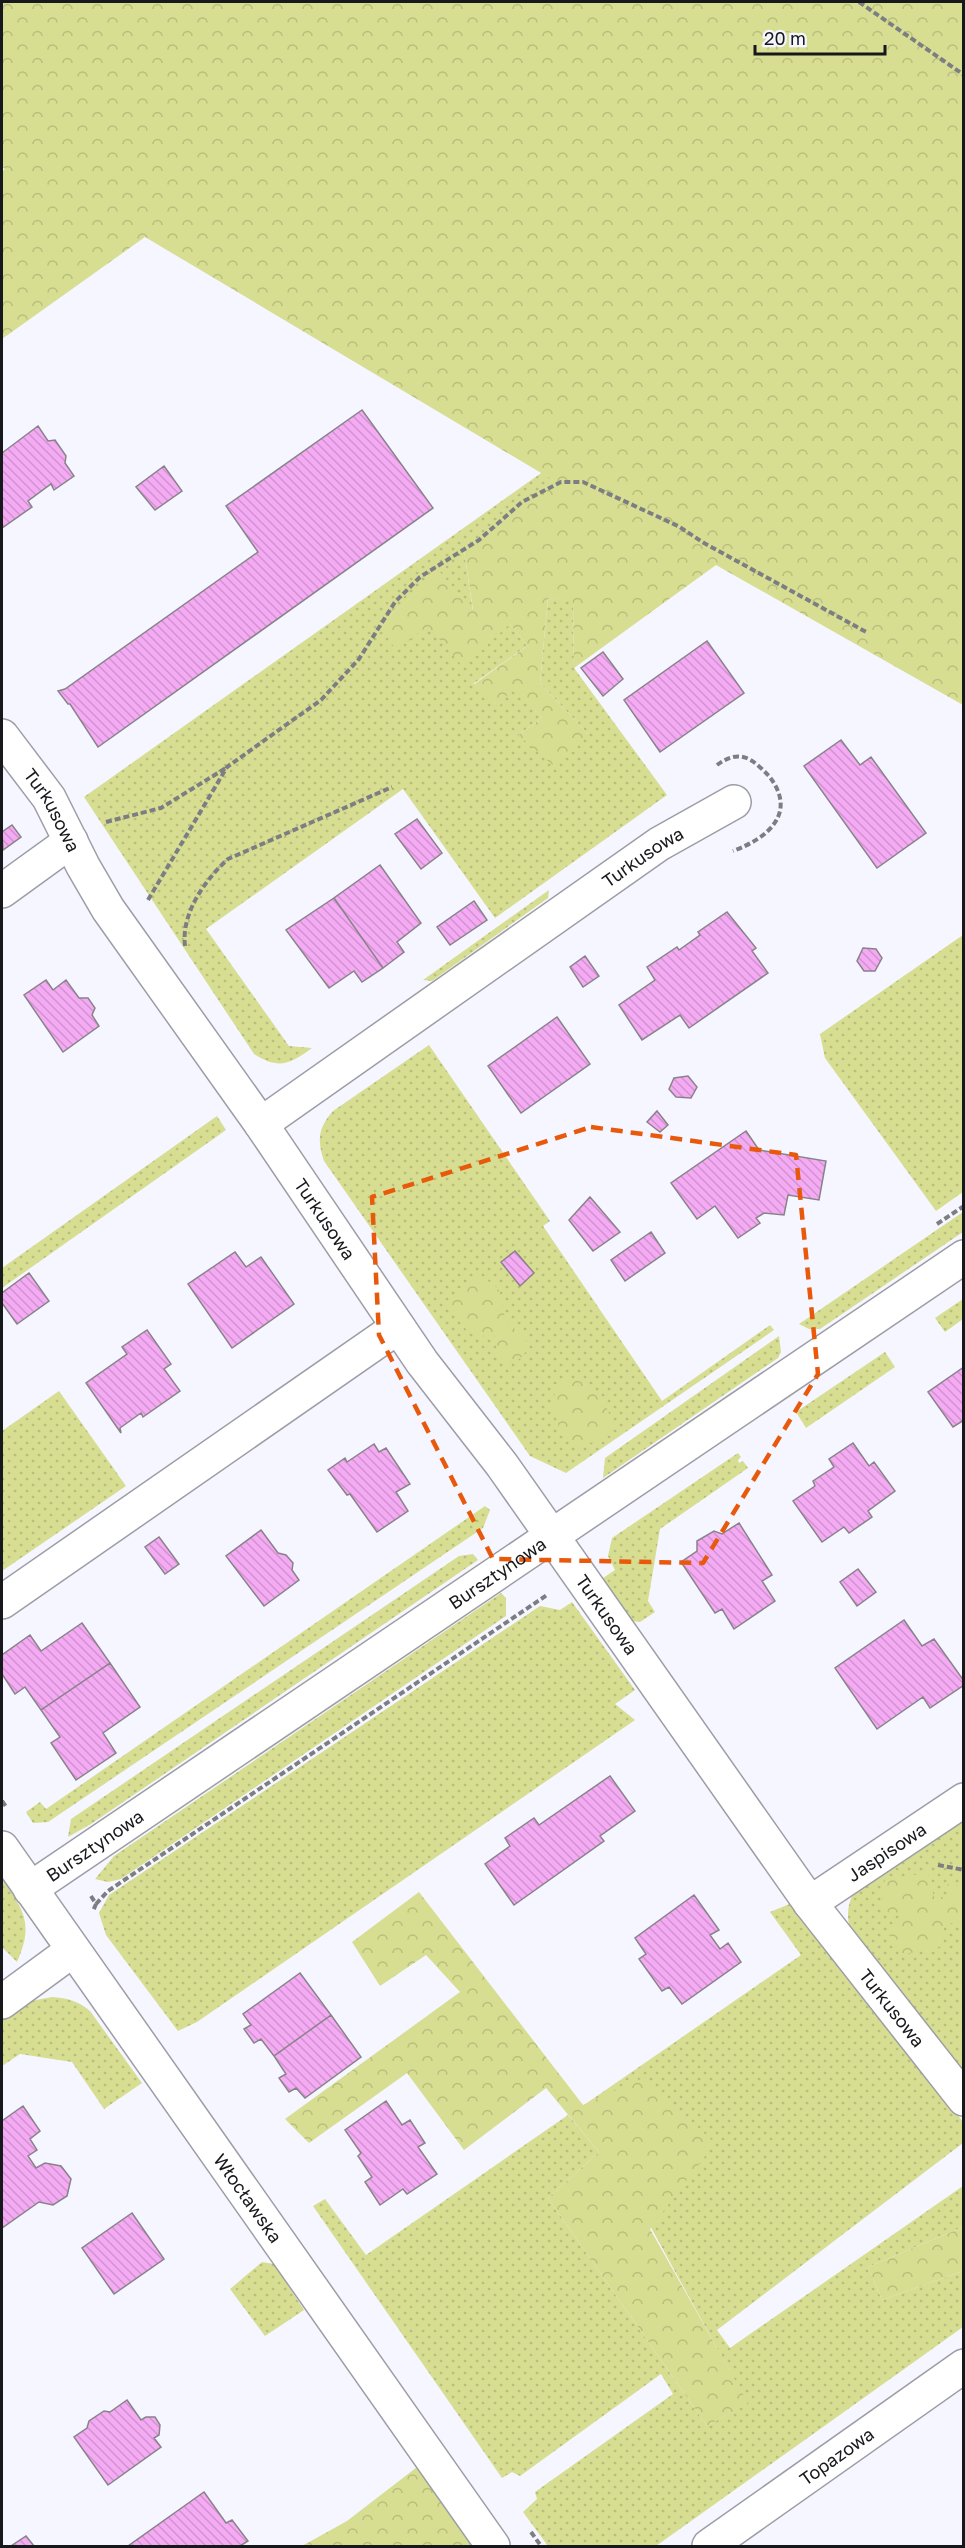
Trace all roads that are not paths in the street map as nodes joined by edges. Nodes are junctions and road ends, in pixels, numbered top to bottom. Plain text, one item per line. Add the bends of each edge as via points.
1 (2, 736) edge
2 (734, 802) dead end
3 (71, 841) junction
4 (2, 891) edge
5 (261, 1124) junction
6 (963, 1257) edge
7 (398, 1328) junction
8 (552, 1536) junction
9 (2, 1602) edge
10 (963, 1800) edge
11 (2, 1848) edge
12 (30, 1889) junction
13 (810, 1904) junction
14 (73, 1950) junction
15 (2, 2002) edge
16 (963, 2099) edge
17 (963, 2366) edge
18 (493, 2547) edge
19 (709, 2547) edge

1 - 3 street, Turkusowa via 49,798
2 - 5 street, Turkusowa via 659,844
3 - 4 street
3 - 5 street, Turkusowa via 108,909
5 - 7 street, Turkusowa
6 - 8 street, Bursztynowa
7 - 8 street, Turkusowa
7 - 9 street
8 - 12 street, Bursztynowa
8 - 13 street, Turkusowa
10 - 13 street, Jaspisowa
11 - 12 street, Włocławska
12 - 14 street, Włocławska
13 - 16 street, Turkusowa
14 - 15 street
14 - 18 street, Włocławska
17 - 19 street, Topazowa

